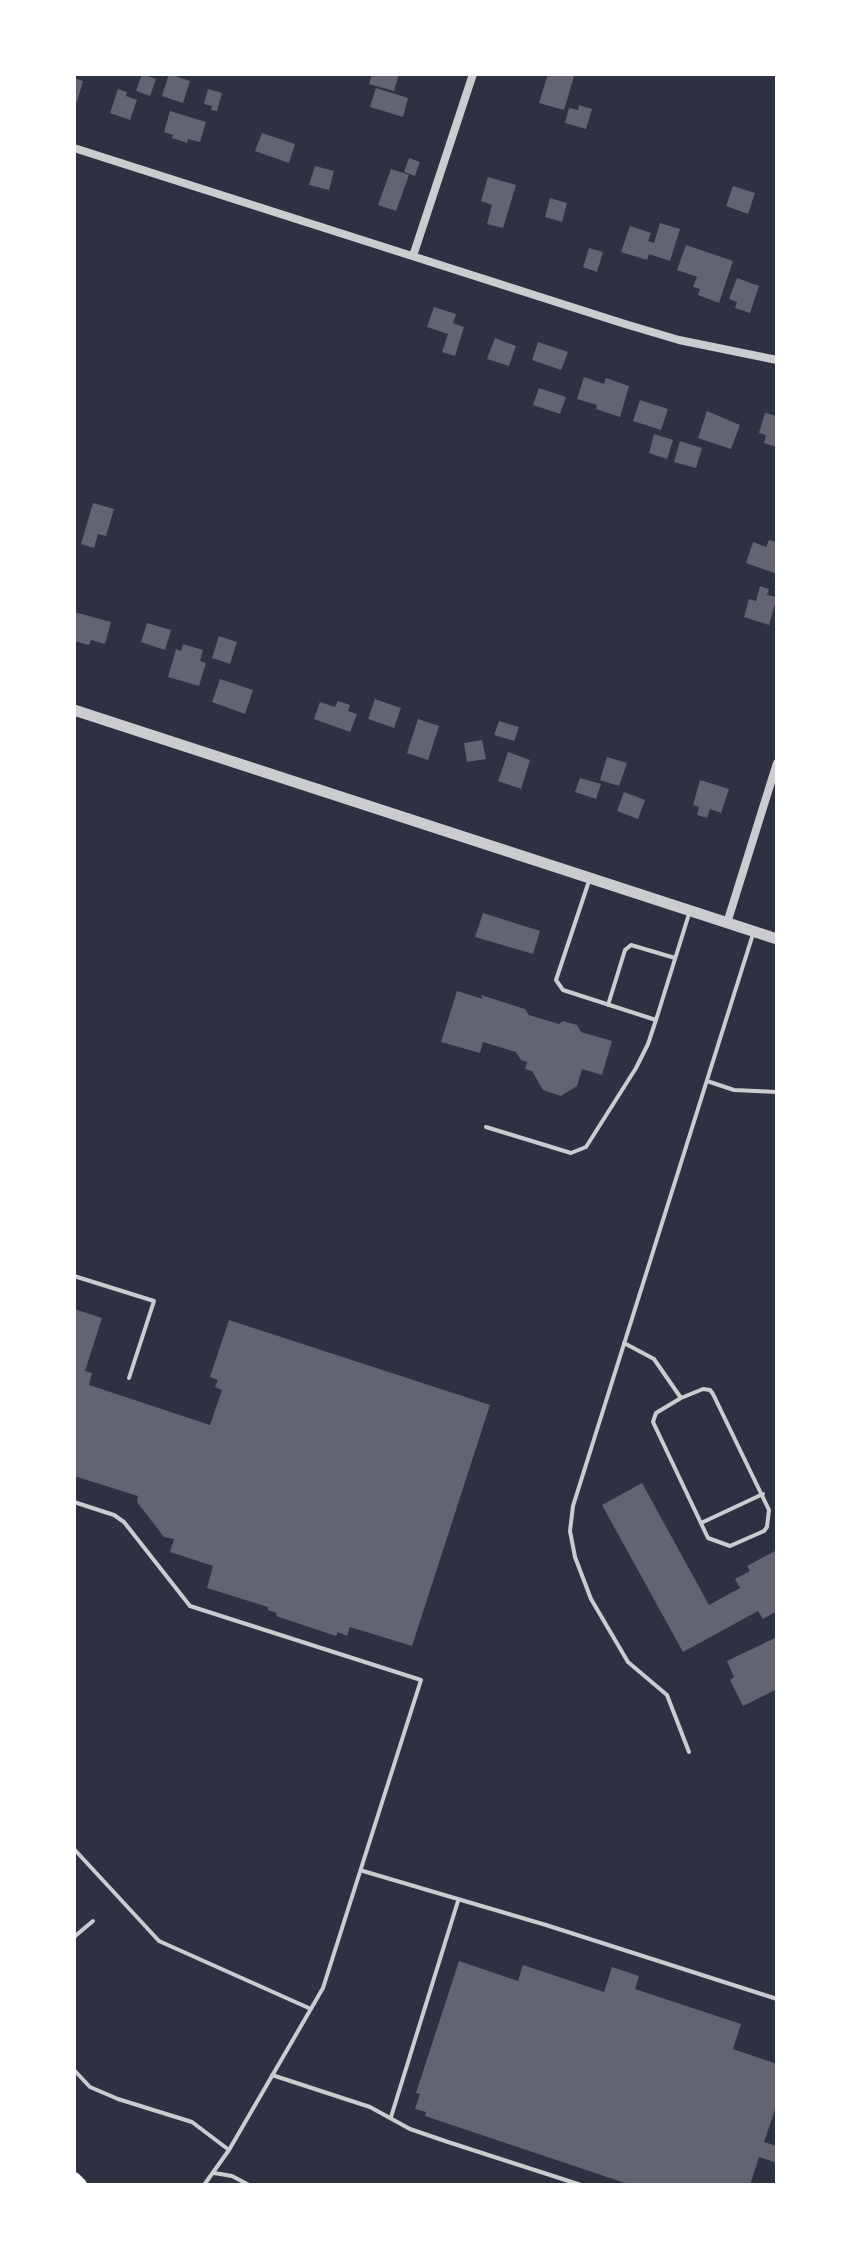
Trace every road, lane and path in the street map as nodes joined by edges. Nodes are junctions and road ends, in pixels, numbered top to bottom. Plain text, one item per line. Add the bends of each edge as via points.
1 (473, 74) edge
2 (74, 148) edge
3 (413, 256) junction
4 (777, 360) edge
5 (74, 710) edge
6 (777, 763) edge
7 (590, 879) junction
8 (690, 911) junction
9 (727, 923) junction
10 (754, 932) junction
11 (777, 939) edge
12 (675, 958) junction
13 (608, 1005) junction
14 (656, 1020) junction
15 (707, 1081) junction
16 (777, 1092) edge
17 (486, 1127) dead end
18 (74, 1276) edge
19 (624, 1343) junction
20 (129, 1378) dead end
21 (681, 1398) junction
22 (763, 1494) junction
23 (74, 1502) edge
24 (701, 1523) junction
25 (689, 1752) dead end
26 (74, 1849) edge
27 (362, 1871) junction
28 (458, 1901) junction
29 (93, 1921) dead end
30 (74, 1937) edge
31 (777, 1999) edge
32 (311, 2009) junction
33 (74, 2070) edge
34 (272, 2075) junction
35 (391, 2117) junction
36 (229, 2150) junction
37 (214, 2173) junction
38 (74, 2179) edge
39 (80, 2185) edge
40 (204, 2185) edge
41 (249, 2185) edge
42 (581, 2185) edge

1 - 3 street
2 - 3 street
3 - 4 street via 679,340
5 - 7 street
6 - 9 street
7 - 8 street
7 - 13 lane via 556,980 563,990
8 - 9 street
8 - 12 lane
9 - 10 street
10 - 11 street
10 - 15 lane
12 - 13 lane via 631,945
12 - 14 lane
13 - 14 lane
14 - 17 lane via 636,1068 586,1147 571,1153
15 - 16 lane via 734,1090
15 - 19 lane
18 - 20 lane via 154,1301
19 - 21 lane via 654,1359
19 - 25 lane via 573,1506 570,1531 591,1599 628,1662 667,1695
21 - 22 lane via 710,1390
21 - 24 lane via 656,1413 653,1422
22 - 24 lane
22 - 24 lane via 769,1510 767,1527 737,1544 708,1538
23 - 27 lane via 124,1522 190,1606 421,1680
26 - 32 lane via 159,1941
27 - 28 lane
27 - 32 lane
28 - 31 lane
28 - 35 lane
29 - 30 lane
32 - 34 lane
33 - 36 lane via 90,2087 192,2122
34 - 35 lane
34 - 36 lane
35 - 42 lane via 410,2129
36 - 37 lane
37 - 40 lane
37 - 41 lane
38 - 39 highway

